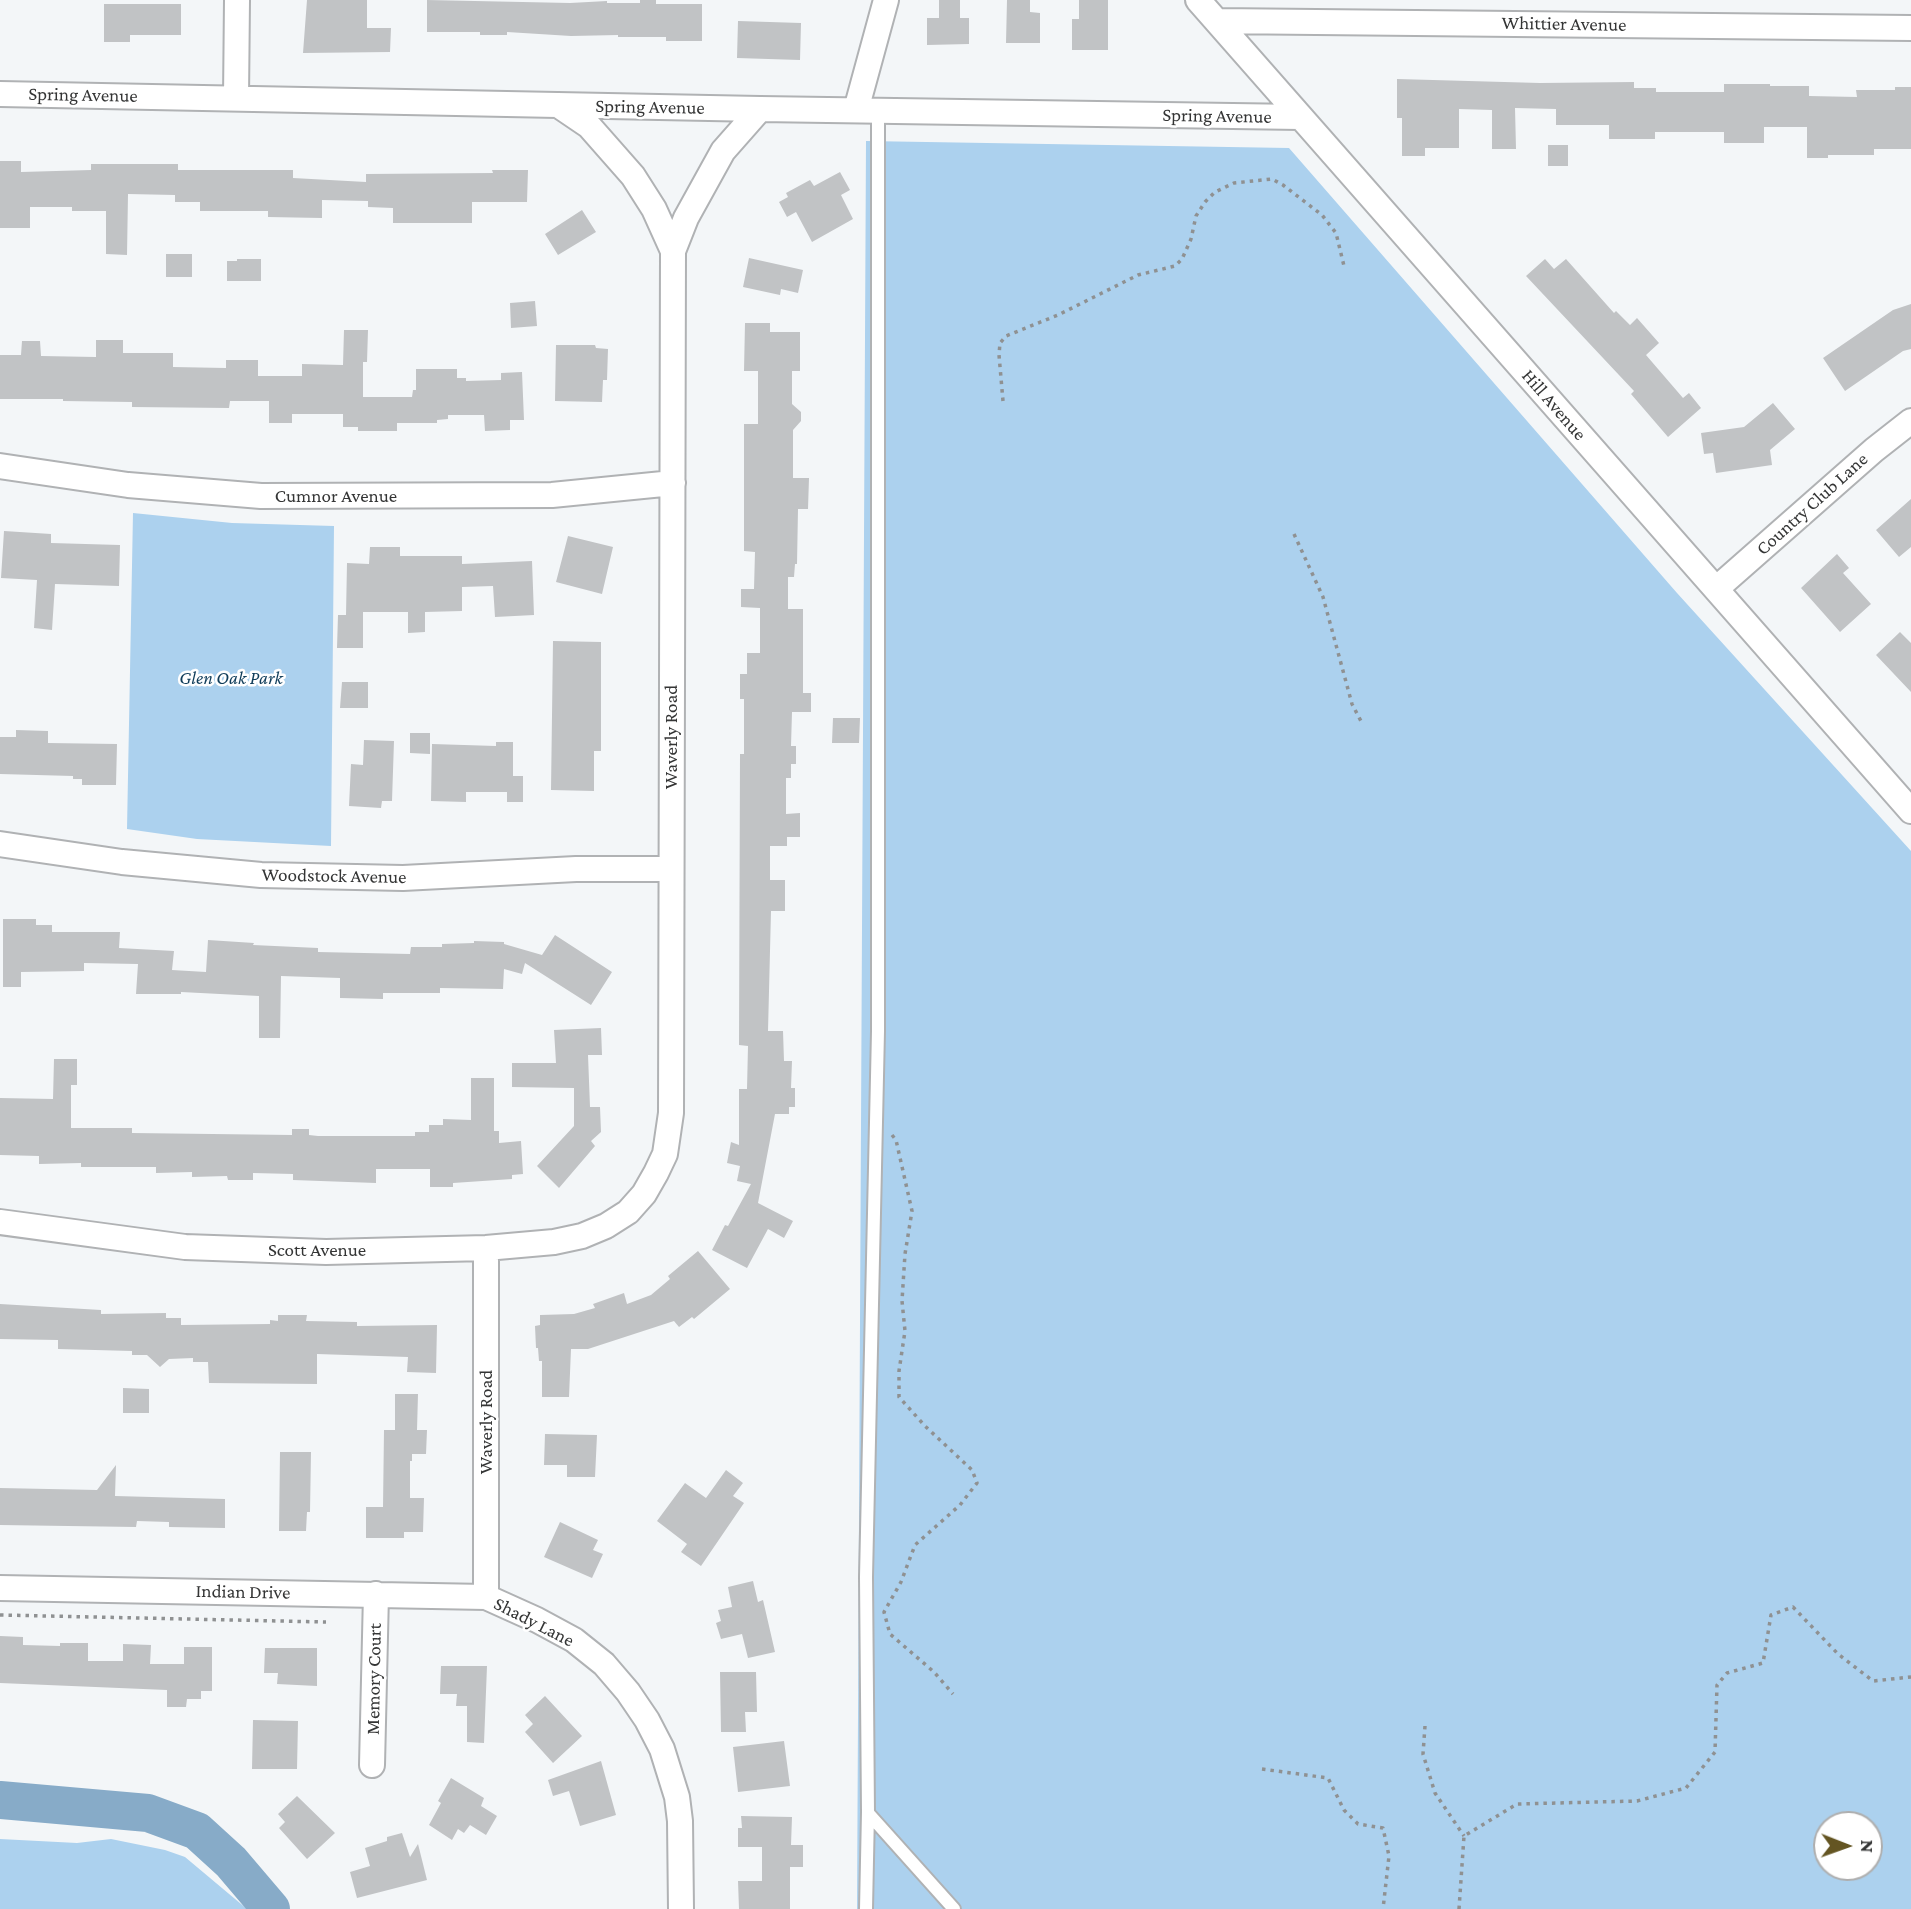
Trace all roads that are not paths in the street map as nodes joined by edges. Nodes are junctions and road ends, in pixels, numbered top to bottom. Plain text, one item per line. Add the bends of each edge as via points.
1 (237, 0) edge
2 (887, 0) edge
3 (1198, 0) edge
4 (1232, 14) edge
5 (1911, 27) edge
6 (0, 94) edge
7 (236, 98) junction
8 (558, 105) junction
9 (760, 109) junction
10 (867, 111) junction
11 (1300, 117) junction
12 (673, 251) junction
13 (1911, 421) edge
14 (0, 466) edge
15 (673, 483) junction
16 (1716, 589) junction
17 (1911, 811) edge
18 (0, 844) edge
19 (670, 869) junction
20 (628, 1212) joint
21 (0, 1222) edge
22 (486, 1248) junction
23 (0, 1588) edge
24 (376, 1594) junction
25 (486, 1597) junction
26 (372, 1765) dead end
27 (868, 1812) junction
28 (681, 1909) edge
29 (866, 1909) edge
30 (954, 1909) edge

1 - 7 street
2 - 10 street
3 - 4 street
4 - 5 street, Whittier Avenue
4 - 11 street, Hill Avenue via 1239,47
6 - 7 street, Spring Avenue
7 - 8 street, Spring Avenue
8 - 9 street, Spring Avenue
8 - 12 street, Waverly Road via 589,127 633,176
9 - 10 street, Spring Avenue
9 - 12 street, Waverly Road via 723,151
10 - 11 street, Spring Avenue
10 - 27 lane via 878,1031 866,1577
11 - 16 street, Hill Avenue
12 - 15 street, Waverly Road
13 - 16 street, Country Club Lane
14 - 15 street, Cumnor Avenue via 128,485 261,496 552,495
15 - 19 street, Waverly Road
16 - 17 street, Hill Avenue
18 - 19 street, Woodstock Avenue via 261,875 403,878
19 - 20 street, Waverly Road via 669,1133 656,1173
20 - 22 street, Scott Avenue via 582,1236
21 - 22 street, Scott Avenue via 185,1247 326,1252
22 - 25 street, Waverly Road
23 - 24 street, Indian Drive
24 - 25 street, Indian Drive
24 - 26 street, Memory Court
25 - 28 street, Shady Lane via 574,1640 604,1664 647,1720 670,1769 677,1797
27 - 29 lane
27 - 30 lane

